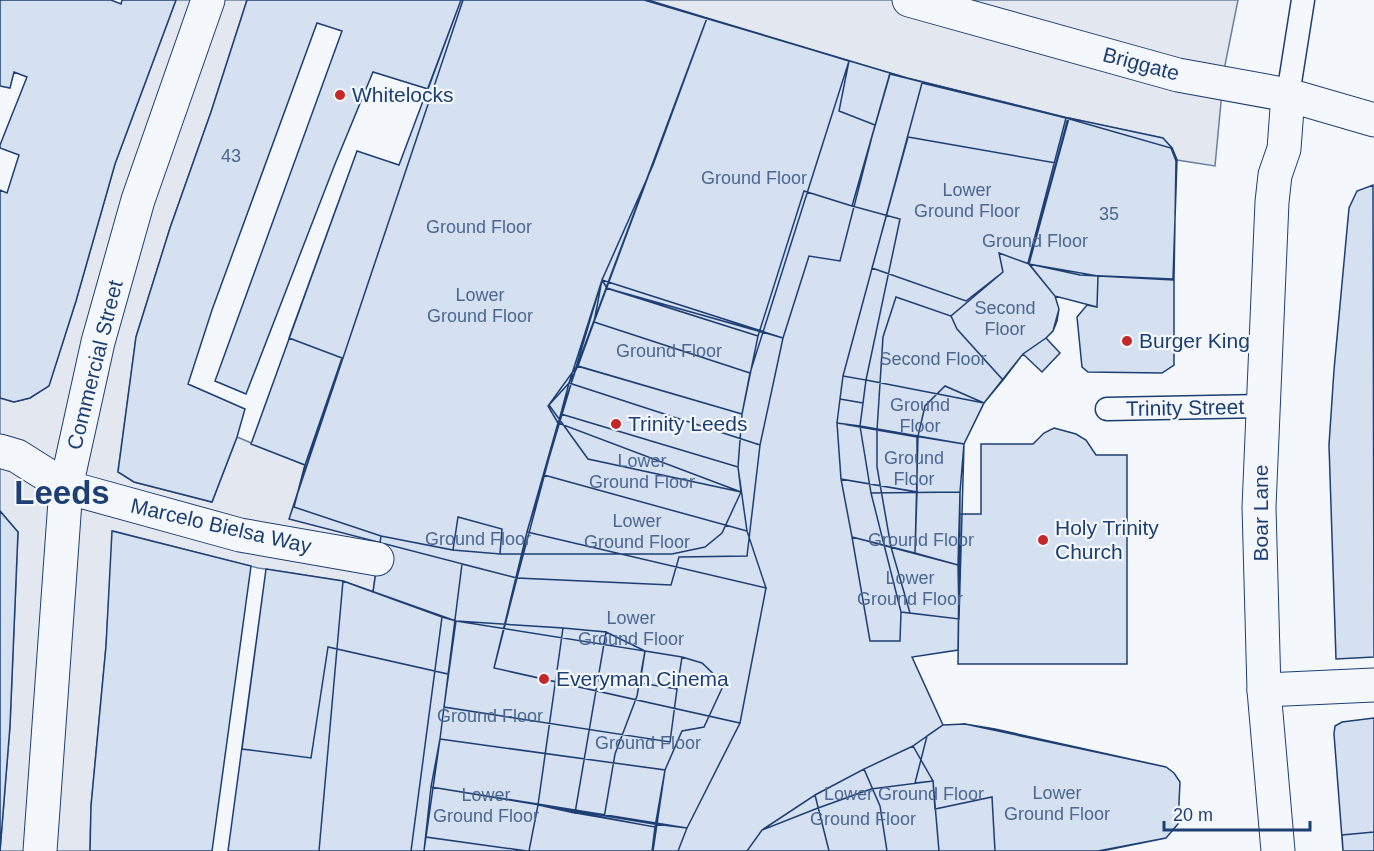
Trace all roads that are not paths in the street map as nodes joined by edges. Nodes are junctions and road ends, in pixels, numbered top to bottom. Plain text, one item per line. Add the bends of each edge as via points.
1 (208, 0) edge
2 (909, 0) edge
3 (1303, 0) edge
4 (1288, 95) junction
5 (1374, 120) edge
6 (1263, 406) junction
7 (1107, 410) dead end
8 (0, 451) edge
9 (66, 487) junction
10 (377, 559) dead end
11 (1374, 685) edge
12 (1264, 690) junction
13 (40, 851) edge
14 (1278, 851) edge

1 - 9 street, Commercial Street via 138,200 98,342
2 - 4 street, Briggate via 1178,75
3 - 4 lane
4 - 5 street, Briggate
4 - 6 street, Boar Lane via 1284,149 1275,175 1272,202
6 - 7 lane, Trinity Street
6 - 12 street, Boar Lane via 1259,507
8 - 9 street, Marcelo Bielsa Way via 17,456
9 - 10 street, Marcelo Bielsa Way via 240,535
9 - 13 street, Commercial Street
11 - 12 street
12 - 14 street, Boar Lane

